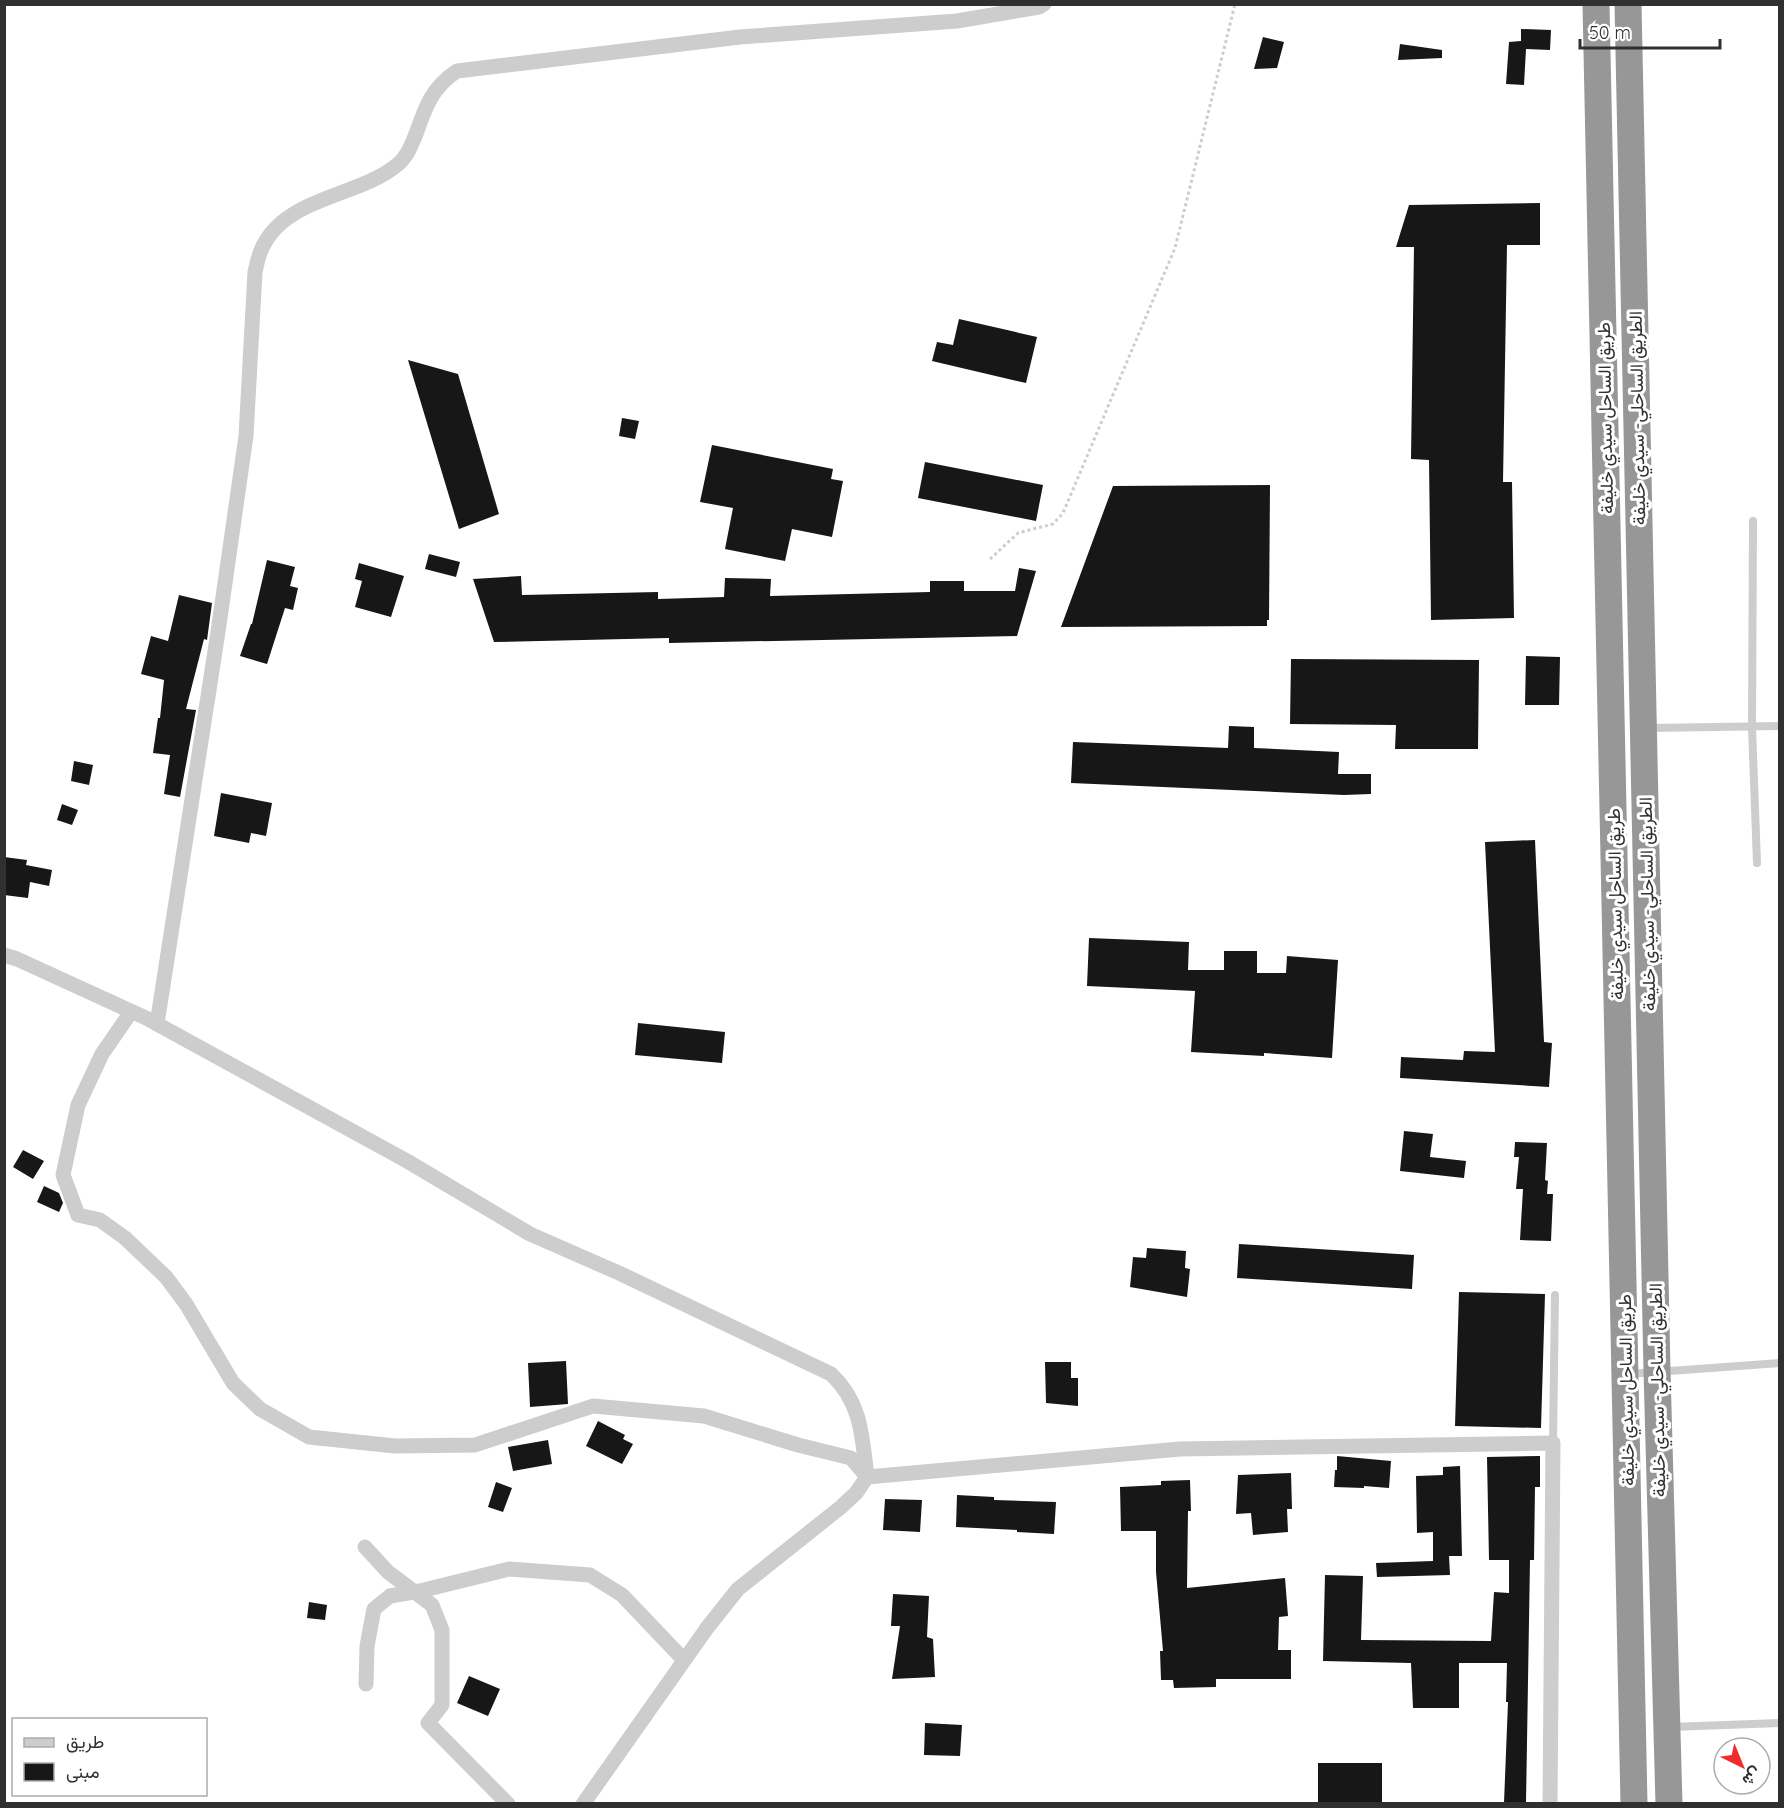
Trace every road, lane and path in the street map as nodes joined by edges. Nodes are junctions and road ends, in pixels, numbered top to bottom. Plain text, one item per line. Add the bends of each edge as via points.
1 (1044, 4) edge
2 (1235, 4) edge
3 (1596, 4) edge
4 (1628, 4) edge
5 (1753, 521) dead end
6 (990, 559) dead end
7 (1752, 726) junction
8 (1779, 726) edge
9 (1643, 728) junction
10 (1757, 863) dead end
11 (4, 955) edge
12 (131, 1012) junction
13 (157, 1024) junction
14 (1555, 1295) dead end
15 (1779, 1363) edge
16 (1657, 1371) junction
17 (1625, 1374) junction
18 (1553, 1443) junction
19 (867, 1477) junction
20 (365, 1547) dead end
21 (414, 1592) junction
22 (684, 1660) junction
23 (366, 1684) dead end
24 (1779, 1723) edge
25 (1666, 1728) junction
26 (508, 1803) edge
27 (583, 1803) edge
28 (1550, 1803) edge
29 (1634, 1803) edge
30 (1669, 1803) edge

1 - 13 street via 957,21 740,37 457,71 444,79 432,95 409,152 400,163 382,176 287,218 273,230 262,247 255,272 246,436
2 - 6 path via 1175,248 1063,513 1053,524 1018,533
3 - 17 highway, طريق الساحل سيدي خليفة
4 - 9 highway, الطريق الساحلي- سيدي خليفة
5 - 7 lane
7 - 8 lane
7 - 9 lane
7 - 10 lane
9 - 16 highway, الطريق الساحلي- سيدي خليفة
11 - 12 street
12 - 13 street
12 - 19 street via 102,1054 78,1105 63,1175 78,1215 100,1220 166,1277 233,1383 260,1409 309,1437 395,1446 475,1444 593,1406 704,1416 851,1458
13 - 19 street via 407,1161 530,1234 831,1374 842,1384 857,1413
14 - 18 lane
15 - 16 lane
16 - 17 lane
16 - 25 highway, الطريق الساحلي- سيدي خليفة
17 - 29 highway, طريق الساحل سيدي خليفة
18 - 19 street via 1180,1449
18 - 28 street
19 - 22 street via 841,1507 738,1589
20 - 21 street
21 - 22 street via 509,1569 590,1575 622,1594
21 - 23 street via 390,1596 374,1610
21 - 26 street via 432,1605 442,1630 442,1705 428,1724
22 - 27 street
24 - 25 lane
25 - 30 highway, الطريق الساحلي- سيدي خليفة

